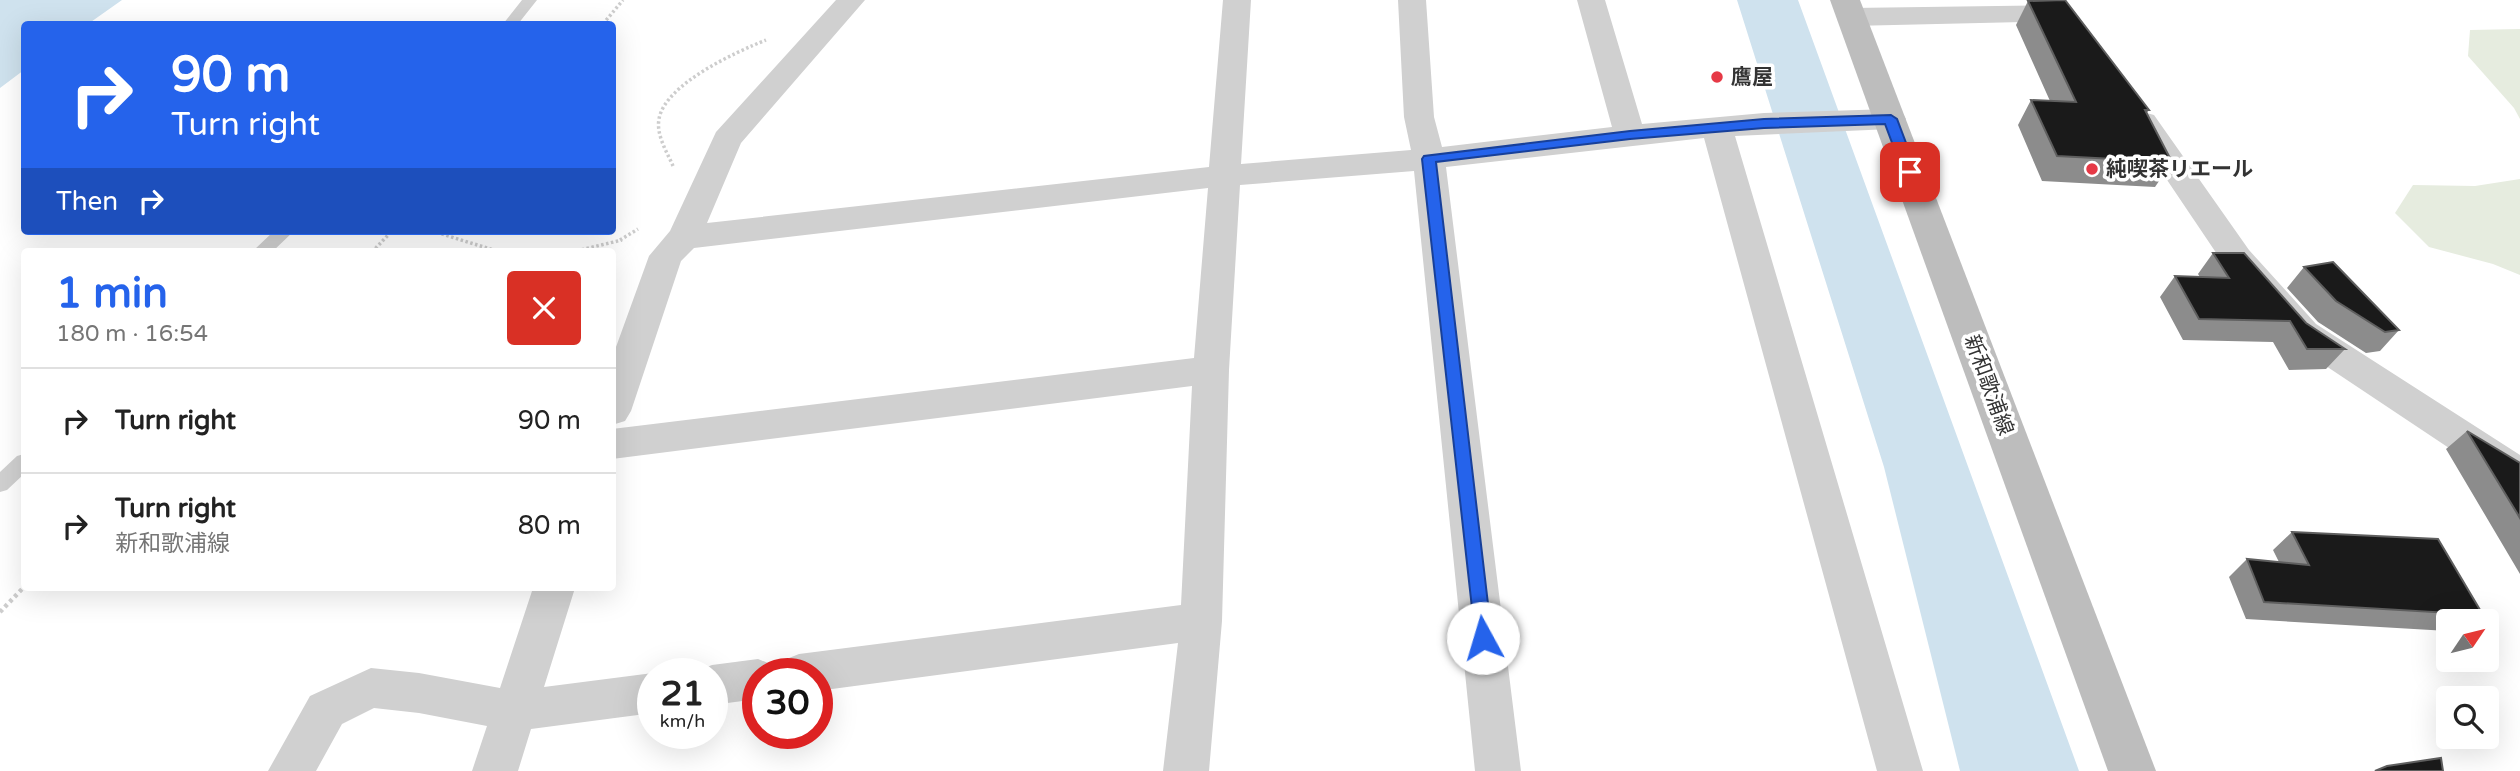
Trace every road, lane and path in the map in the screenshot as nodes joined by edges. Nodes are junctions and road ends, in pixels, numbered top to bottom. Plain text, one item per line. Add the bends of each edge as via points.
1 (530, 0) edge
2 (623, 0) edge
3 (851, 0) edge
4 (1237, 0) edge
5 (1412, 0) edge
6 (1591, 0) edge
7 (1848, 9) edge
8 (2062, 16) edge
9 (512, 21) edge
10 (606, 21) edge
11 (2127, 100) edge
12 (1891, 119) junction
13 (1717, 128) junction
14 (1630, 135) junction
15 (1429, 159) junction
16 (1223, 176) junction
17 (280, 235) edge
18 (388, 235) edge
19 (445, 235) edge
20 (684, 237) junction
21 (266, 248) edge
22 (376, 248) edge
23 (486, 248) edge
24 (1211, 370) junction
25 (616, 400) edge
26 (616, 444) edge
27 (21, 465) edge
28 (2520, 475) edge
29 (0, 484) edge
30 (21, 590) edge
31 (553, 591) edge
32 (0, 612) edge
33 (1201, 621) junction
34 (833, 670) edge
35 (637, 695) edge
36 (514, 711) junction
37 (291, 771) edge
38 (495, 771) edge
39 (1186, 771) edge
40 (1498, 771) edge
41 (1900, 771) edge
42 (2132, 771) edge

1 - 9 lane
2 - 10 path
3 - 20 street via 727,139
4 - 16 street
5 - 15 street via 1419,117
6 - 14 street
7 - 8 street
7 - 12 main road, 新和歌浦線
11 - 28 street via 2237,258 2303,333
12 - 13 street
12 - 42 main road, 新和歌浦線
13 - 14 street
13 - 41 street
14 - 15 street
15 - 16 street
15 - 40 street
16 - 20 street
16 - 24 street
17 - 21 lane
18 - 22 path
19 - 23 path
20 - 25 street via 666,256
24 - 26 street
24 - 33 street
27 - 29 lane
30 - 32 path
31 - 36 street
33 - 34 street
33 - 39 street
35 - 36 street
36 - 37 street via 370,688 326,710
36 - 38 street

